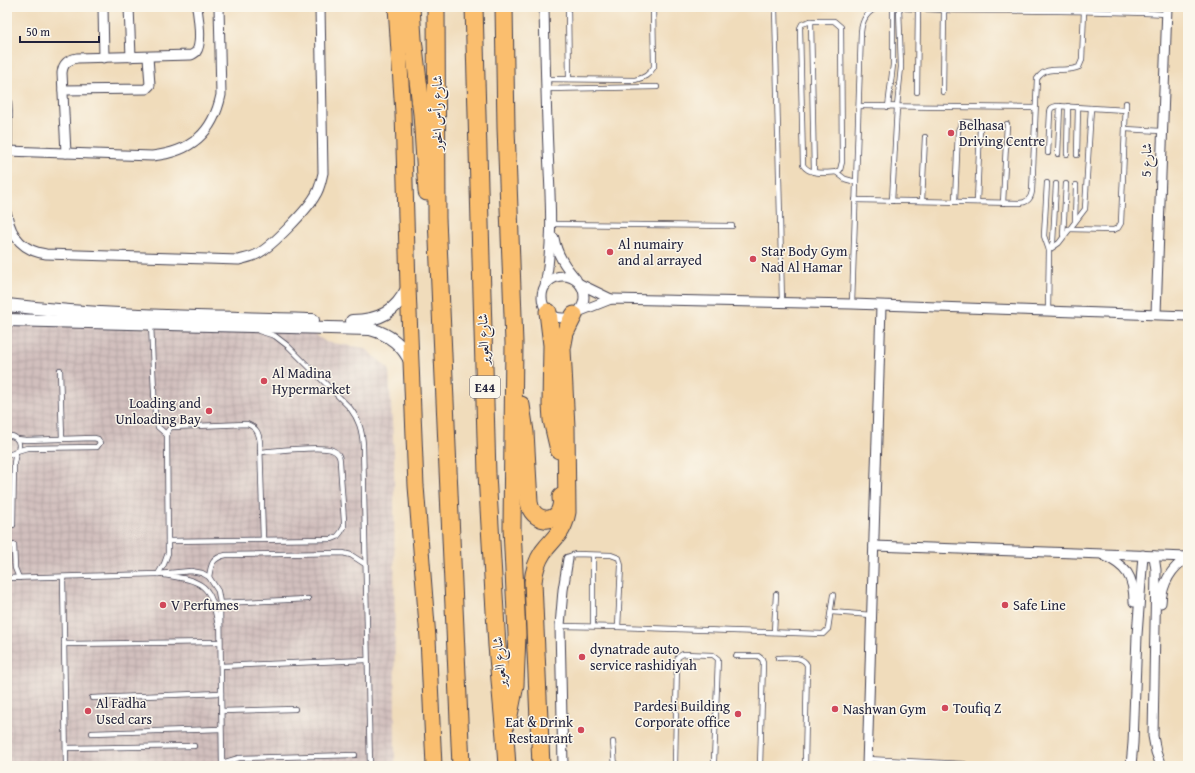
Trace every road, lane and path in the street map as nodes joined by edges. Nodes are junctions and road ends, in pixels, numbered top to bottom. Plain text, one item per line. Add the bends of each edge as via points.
1 (103, 7) edge
2 (129, 7) edge
3 (197, 7) edge
4 (219, 7) edge
5 (320, 7) edge
6 (396, 7) edge
7 (411, 7) edge
8 (436, 7) edge
9 (474, 7) edge
10 (504, 7) edge
11 (544, 7) edge
12 (568, 7) edge
13 (653, 7) edge
14 (775, 7) edge
15 (866, 7) edge
16 (892, 8) edge
17 (899, 8) junction
18 (918, 9) junction
19 (944, 10) junction
20 (871, 11) junction
21 (1084, 11) junction
22 (1166, 11) edge
23 (811, 21) junction
24 (131, 57) junction
25 (148, 57) junction
26 (104, 58) junction
27 (7, 70) edge
28 (546, 79) junction
29 (569, 79) junction
30 (657, 87) dead end
31 (546, 89) junction
32 (63, 90) junction
33 (917, 92) dead end
34 (943, 92) dead end
35 (1126, 103) dead end
36 (859, 106) junction
37 (1060, 106) junction
38 (1068, 106) junction
39 (888, 107) junction
40 (897, 107) junction
41 (1078, 107) junction
42 (1035, 108) junction
43 (1091, 108) junction
44 (1126, 110) junction
45 (8, 115) edge
46 (1007, 124) dead end
47 (1126, 129) junction
48 (1161, 131) junction
49 (925, 137) dead end
50 (8, 151) edge
51 (66, 153) junction
52 (1048, 153) dead end
53 (1058, 154) dead end
54 (1067, 154) dead end
55 (1077, 154) dead end
56 (814, 172) junction
57 (836, 172) junction
58 (856, 182) junction
59 (1047, 183) dead end
60 (1056, 184) dead end
61 (1066, 184) dead end
62 (1076, 185) dead end
63 (855, 200) junction
64 (892, 201) junction
65 (922, 201) junction
66 (956, 201) junction
67 (977, 202) junction
68 (1003, 203) junction
69 (7, 215) edge
70 (437, 218) junction
71 (1075, 221) junction
72 (551, 224) junction
73 (732, 226) dead end
74 (1068, 229) junction
75 (1063, 237) junction
76 (1049, 250) junction
77 (578, 282) junction
78 (545, 286) junction
79 (408, 287) junction
80 (611, 299) junction
81 (782, 303) junction
82 (852, 304) junction
83 (7, 306) edge
84 (881, 306) junction
85 (548, 312) junction
86 (1048, 312) junction
87 (576, 313) junction
88 (1156, 314) junction
89 (1188, 316) edge
90 (7, 320) edge
91 (151, 324) junction
92 (246, 327) junction
93 (411, 364) junction
94 (60, 370) dead end
95 (513, 383) junction
96 (167, 435) junction
97 (7, 436) edge
98 (17, 439) junction
99 (62, 439) junction
100 (17, 451) junction
101 (260, 452) junction
102 (7, 454) edge
103 (13, 525) dead end
104 (263, 539) junction
105 (168, 542) junction
106 (14, 545) dead end
107 (874, 546) junction
108 (7, 547) edge
109 (1100, 554) junction
110 (593, 555) junction
111 (1143, 555) junction
112 (1154, 556) junction
113 (1188, 557) edge
114 (568, 559) joint
115 (364, 564) junction
116 (7, 570) edge
117 (158, 574) junction
118 (63, 577) junction
119 (7, 578) edge
120 (19, 578) junction
121 (209, 578) junction
122 (776, 594) dead end
123 (833, 595) dead end
124 (308, 599) dead end
125 (220, 603) junction
126 (830, 612) junction
127 (872, 616) junction
128 (560, 626) junction
129 (593, 626) junction
130 (618, 626) junction
131 (774, 632) junction
132 (1137, 635) junction
133 (1156, 636) junction
134 (220, 641) junction
135 (64, 644) junction
136 (736, 656) dead end
137 (778, 658) dead end
138 (367, 660) junction
139 (220, 666) junction
140 (221, 693) junction
141 (92, 698) dead end
142 (295, 709) dead end
143 (221, 711) junction
144 (222, 729) junction
145 (92, 733) dead end
146 (506, 737) junction
147 (612, 742) dead end
148 (194, 746) dead end
149 (66, 748) junction
150 (355, 755) dead end
151 (714, 761) dead end
152 (867, 763) edge
153 (565, 764) edge
154 (964, 764) dead end
155 (222, 765) edge
156 (66, 766) edge
157 (370, 766) edge
158 (434, 766) edge
159 (461, 766) edge
160 (506, 766) edge
161 (541, 766) edge
162 (615, 766) edge
163 (675, 766) edge
164 (760, 766) edge
165 (805, 766) edge
166 (1131, 766) edge
167 (1161, 766) edge

1 - 26 street
2 - 24 street
3 - 25 street via 200,40 196,52 191,55
4 - 51 street via 221,95 218,109 203,134 180,150 152,156
5 - 69 street via 323,173 321,185 309,205 266,249 239,260 37,253 21,244 11,230
6 - 79 main road via 403,113
7 - 70 highway via 422,114 426,190
8 - 70 highway, شارع رأس الخور
9 - 146 highway, شارع العوير / E44 via 487,474 497,646
10 - 95 highway
11 - 28 street
12 - 29 lane
13 - 29 lane via 654,67 650,74 635,80
14 - 81 lane
15 - 20 lane
16 - 17 lane
16 - 20 lane
16 - 39 lane via 893,51
17 - 18 lane
17 - 40 lane via 901,59
18 - 19 lane
18 - 33 lane
19 - 21 lane
19 - 34 lane
20 - 36 lane via 865,16 861,28
21 - 22 lane
21 - 42 lane via 1081,63 1074,69 1048,70 1041,73 1037,79
22 - 48 street, شارع 5
23 - 56 lane
23 - 56 lane via 802,24 800,28 803,160 806,169
23 - 57 lane via 834,21 841,27 842,166
24 - 25 street
24 - 26 street
25 - 32 street via 150,85 146,89
26 - 32 street via 77,58 66,62 63,67
27 - 45 lane
28 - 29 lane
28 - 31 street
30 - 31 lane
31 - 72 street
32 - 51 street
35 - 44 lane
36 - 39 lane
36 - 58 lane
37 - 38 lane
37 - 52 lane via 1053,106 1050,110
37 - 53 lane
38 - 41 lane
38 - 54 lane
39 - 40 lane
40 - 42 lane
40 - 64 lane
41 - 43 lane
41 - 55 lane
42 - 68 lane via 1031,196 1024,203
43 - 44 lane
43 - 71 lane via 1086,204 1083,214
44 - 47 lane
45 - 50 lane
46 - 68 lane
47 - 48 lane
47 - 74 lane via 1121,223 1114,230
48 - 88 street, شارع 5
49 - 65 lane
50 - 51 street
56 - 57 lane
57 - 58 lane via 845,179
58 - 63 lane
59 - 76 lane via 1044,236
60 - 76 lane via 1053,242
61 - 75 lane
62 - 71 lane
63 - 64 lane
63 - 82 lane
64 - 65 lane
65 - 66 lane
66 - 67 lane
66 - 67 lane via 958,131 961,124 968,122 976,123 980,128
67 - 68 lane
70 - 159 highway
71 - 74 lane
72 - 73 lane
72 - 77 street via 559,256
72 - 78 street
74 - 75 lane
75 - 76 lane
76 - 86 lane
77 - 78 street via 570,276 563,275 556,276
77 - 80 street
77 - 87 street via 584,291 584,298
78 - 85 street via 542,302
79 - 83 street via 401,300 391,310 366,321 149,315
79 - 93 main road
80 - 81 street
80 - 87 street
81 - 82 street
82 - 84 street
84 - 86 street
84 - 107 street
85 - 87 street via 563,318
85 - 95 highway via 552,345 550,405 561,474 561,506 556,515 548,519 534,515 529,507 524,420
86 - 88 street
87 - 161 highway via 566,333 562,349 567,466 566,520 559,535 540,559 533,582
88 - 89 street
90 - 91 street
91 - 92 street
91 - 96 lane via 154,414 158,427
92 - 93 street via 370,329 383,333 396,342
92 - 115 lane via 275,336 288,346 356,416 362,435
93 - 158 main road via 417,506 428,638
94 - 99 lane
95 - 146 highway via 512,528 517,648 515,685
96 - 101 lane via 171,427 247,424 258,431
96 - 105 lane
97 - 98 lane via 14,436
98 - 99 lane
98 - 100 lane
99 - 100 lane via 96,438 100,443 97,447 27,448
100 - 102 lane
100 - 103 lane via 14,463
101 - 104 lane
101 - 104 lane via 325,448 336,452 340,456 344,521 344,527 338,537 332,539
104 - 105 lane
105 - 117 lane via 168,553
106 - 120 lane via 15,568
107 - 109 street
107 - 127 street
108 - 116 lane
109 - 111 street
109 - 132 street via 1119,564 1130,578 1134,589 1134,620
110 - 114 lane via 575,554
110 - 129 lane
110 - 130 lane via 615,556 620,562
111 - 112 street
111 - 132 street
112 - 113 street
112 - 133 street
113 - 133 street via 1176,566 1163,586
114 - 128 street
115 - 121 lane via 358,558 344,553 226,555 219,556 214,561
115 - 138 lane
117 - 118 lane
117 - 121 lane via 191,571 202,573
117 - 134 lane via 187,578 205,588 212,597 215,607
118 - 120 lane
118 - 135 lane
119 - 120 lane
121 - 125 lane via 218,591
122 - 131 lane
123 - 126 lane
124 - 125 lane
125 - 134 lane
126 - 127 lane
126 - 131 lane via 828,629 823,634
127 - 152 street
128 - 129 lane
128 - 153 street
129 - 130 lane
130 - 131 lane
132 - 166 street
133 - 167 street via 1154,736
134 - 135 lane
134 - 139 lane
135 - 149 lane
136 - 164 lane via 758,656 763,662
137 - 165 lane via 802,659 807,665
138 - 139 lane
138 - 157 lane
139 - 140 lane
140 - 141 lane
140 - 143 lane
142 - 143 lane
143 - 144 lane
144 - 145 lane
144 - 155 lane
146 - 160 highway, شارع العوير / E44
147 - 162 lane
148 - 149 lane
149 - 156 lane
150 - 155 lane via 239,758
151 - 163 lane via 718,659 713,654 683,654 677,661
152 - 154 lane

